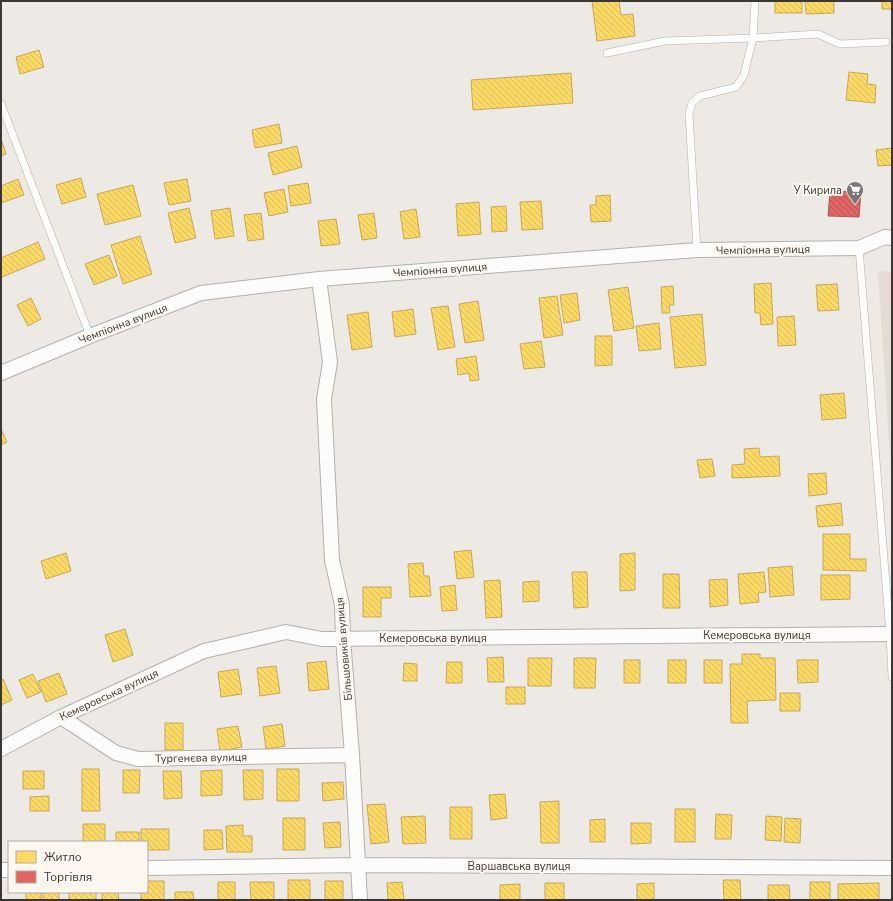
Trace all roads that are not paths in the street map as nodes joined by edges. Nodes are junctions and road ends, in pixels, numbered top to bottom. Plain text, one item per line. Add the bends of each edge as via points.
1 (755, 1) edge
2 (752, 38) junction
3 (886, 42) dead end
4 (607, 53) dead end
5 (1, 104) edge
6 (892, 238) edge
7 (859, 248) junction
8 (697, 250) junction
9 (319, 279) junction
10 (90, 336) junction
11 (1, 373) edge
12 (890, 634) junction
13 (343, 638) junction
14 (892, 677) edge
15 (61, 717) junction
16 (1, 749) edge
17 (352, 755) junction
18 (359, 865) junction
19 (148, 868) edge
20 (892, 868) edge
21 (360, 900) edge

1 - 2 lane
2 - 3 lane via 818,34 840,44
2 - 4 lane via 665,41
2 - 8 lane via 744,74 736,87 700,96 692,103 689,114
5 - 10 lane
6 - 7 street, Чемпіонна вулиця via 885,238
7 - 8 street, Чемпіонна вулиця
7 - 12 lane
8 - 9 street, Чемпіонна вулиця
9 - 10 street, Чемпіонна вулиця via 201,293
9 - 13 street, Більшовиків вулиця via 330,362 324,399 332,560 342,605
10 - 11 street, Чемпіонна вулиця
12 - 13 street, Кемеровська вулиця
12 - 14 lane
13 - 15 street, Кемеровська вулиця via 322,639 286,632 204,651
13 - 17 street, Більшовиків вулиця
15 - 16 street, Кемеровська вулиця
15 - 17 street, Тургенєва вулиця via 116,753 138,759
17 - 18 street, Більшовиків вулиця
18 - 19 street, Варшавська вулиця
18 - 20 street, Варшавська вулиця
18 - 21 street, Більшовиків вулиця

